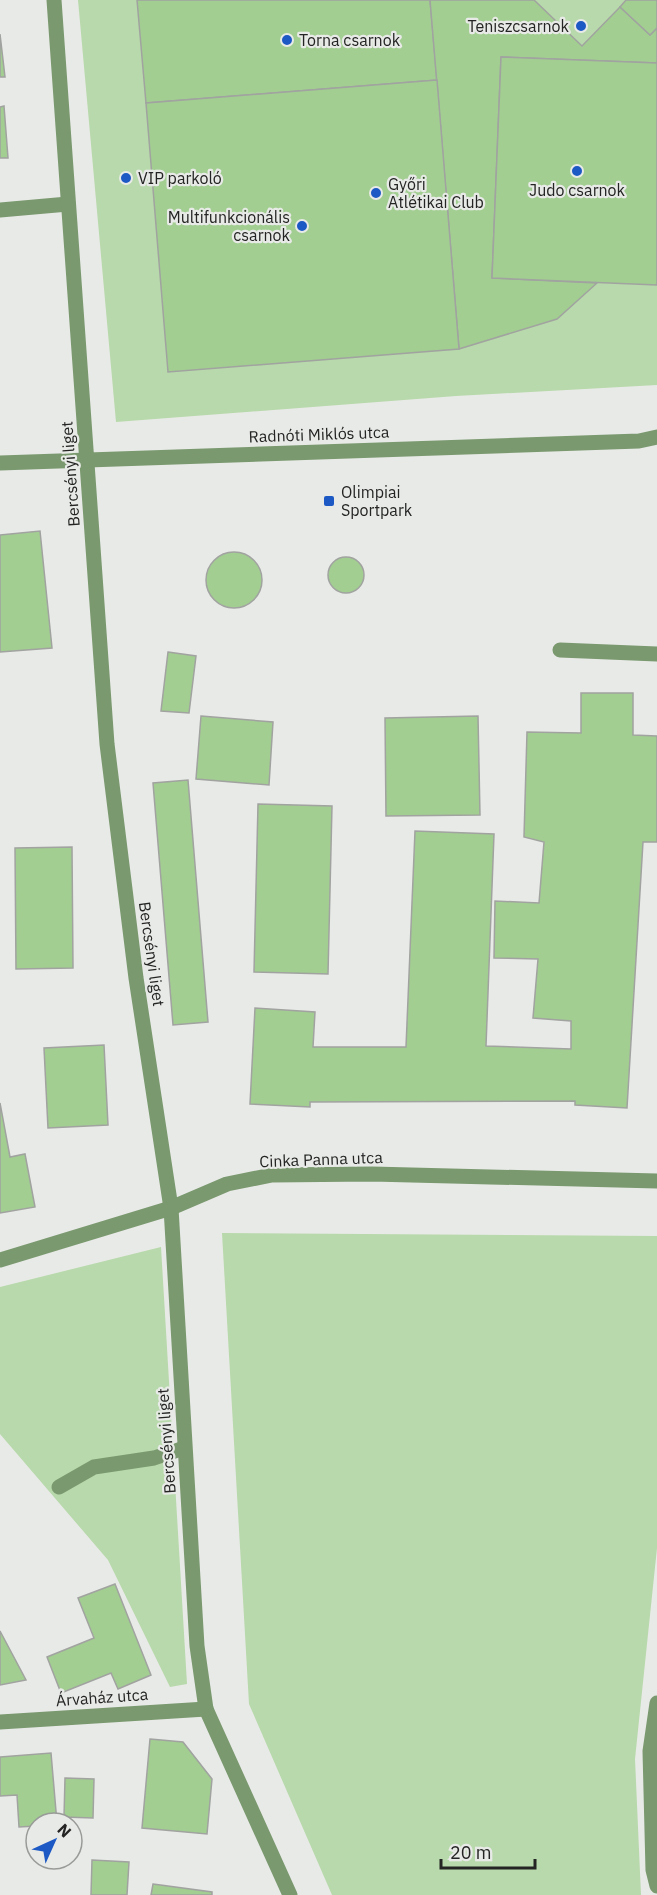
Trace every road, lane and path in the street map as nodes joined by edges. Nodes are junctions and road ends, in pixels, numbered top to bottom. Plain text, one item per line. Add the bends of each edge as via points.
1 (54, 0) edge
2 (68, 204) junction
3 (0, 210) edge
4 (657, 437) edge
5 (639, 441) junction
6 (657, 443) edge
7 (87, 460) junction
8 (0, 463) edge
9 (560, 650) dead end
10 (657, 654) edge
11 (657, 1182) edge
12 (171, 1208) junction
13 (0, 1260) edge
14 (184, 1448) junction
15 (59, 1487) dead end
16 (657, 1703) edge
17 (206, 1709) junction
18 (0, 1722) edge
19 (657, 1886) edge
20 (290, 1895) edge

1 - 2 street, Bercsényi liget
2 - 3 street
2 - 7 street, Bercsényi liget
4 - 5 street, Radnóti Miklós utca
5 - 6 street, Radnóti Miklós utca
5 - 7 street, Radnóti Miklós utca
7 - 8 street, Radnóti Miklós utca
7 - 12 street, Bercsényi liget via 107,744 136,978
9 - 10 street
11 - 12 street, Cinka Panna utca via 272,1175 227,1184
12 - 13 street, Cinka Panna utca
12 - 14 street, Bercsényi liget
14 - 15 street via 154,1458 94,1467
14 - 17 street, Bercsényi liget via 197,1646
16 - 19 street via 650,1751 653,1870
17 - 18 street, Árvaház utca
17 - 20 street, Bercsényi liget

